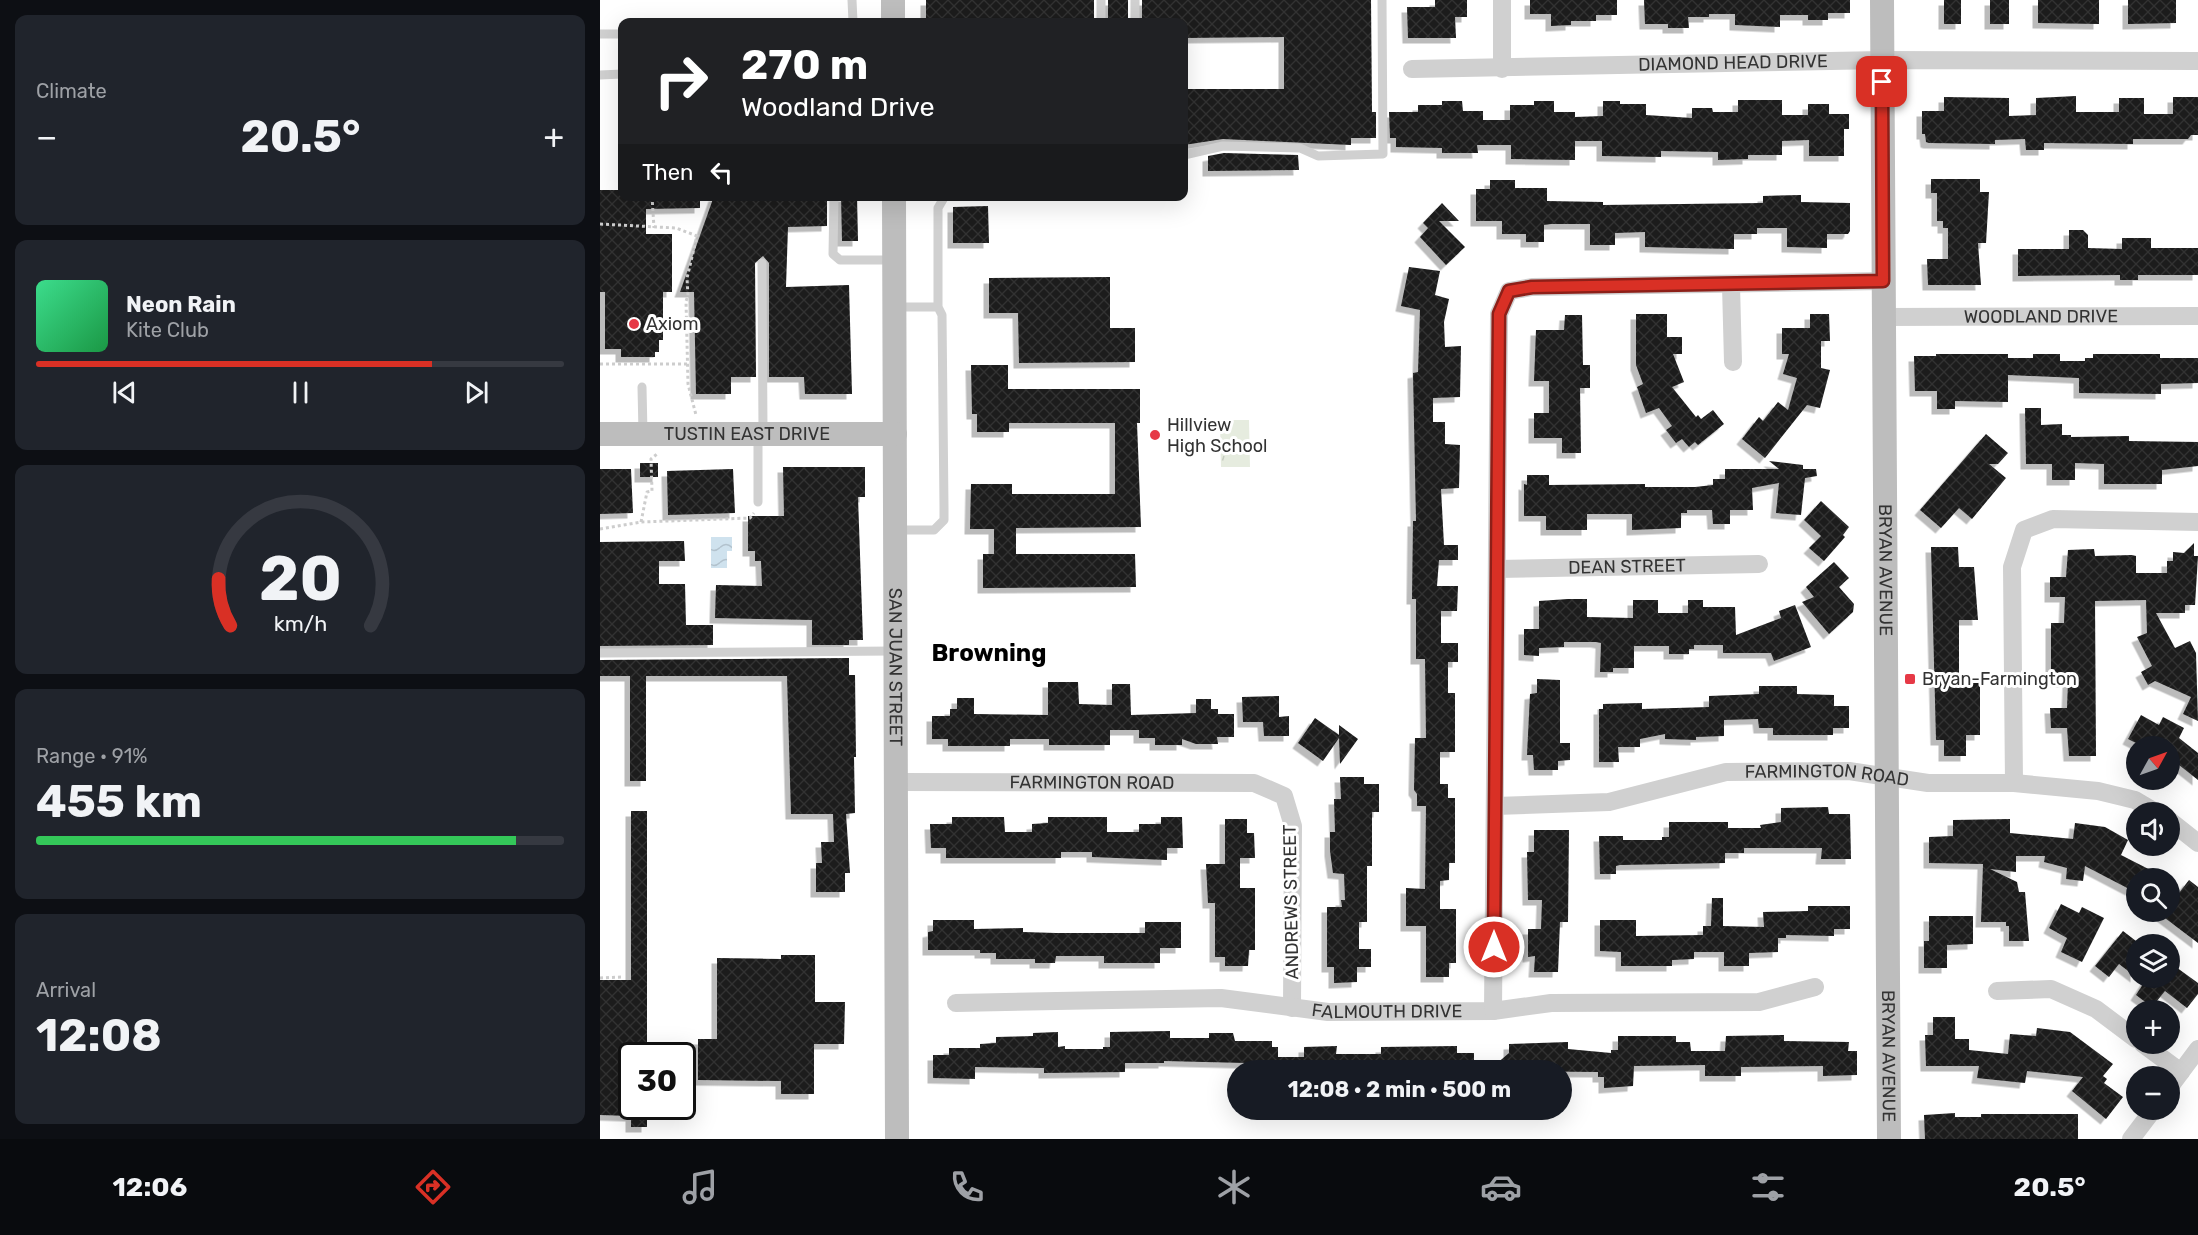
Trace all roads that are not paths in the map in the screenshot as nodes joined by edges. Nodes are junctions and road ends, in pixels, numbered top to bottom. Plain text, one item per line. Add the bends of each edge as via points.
1 (852, 0) edge
2 (893, 0) edge
3 (1101, 0) edge
4 (1135, 0) edge
5 (1382, 0) edge
6 (1502, 0) edge
7 (1882, 0) edge
8 (853, 18) edge
9 (893, 18) edge
10 (1101, 18) edge
11 (1135, 18) edge
12 (600, 34) edge
13 (618, 34) edge
14 (1882, 60) junction
15 (2198, 61) edge
16 (1412, 69) dead end
17 (1502, 69) junction
18 (618, 74) edge
19 (600, 75) edge
20 (1188, 154) edge
21 (834, 201) edge
22 (894, 201) edge
23 (942, 201) edge
24 (894, 260) junction
25 (762, 263) dead end
26 (1883, 281) junction
27 (1731, 285) junction
28 (894, 307) junction
29 (938, 307) junction
30 (2198, 316) edge
31 (1883, 317) junction
32 (1732, 362) dead end
33 (642, 387) dead end
34 (600, 434) edge
35 (652, 434) junction
36 (760, 434) junction
37 (895, 434) junction
38 (758, 502) road end
39 (2198, 522) edge
40 (896, 530) junction
41 (1759, 564) dead end
42 (1497, 569) junction
43 (896, 651) junction
44 (600, 652) edge
45 (1888, 777) junction
46 (897, 782) junction
47 (2014, 783) junction
48 (1284, 796) joint
49 (2138, 802) edge
50 (1495, 806) junction
51 (2180, 829) edge
52 (2198, 843) edge
53 (1815, 987) dead end
54 (1997, 991) dead end
55 (957, 1003) dead end
56 (1292, 1008) junction
57 (1493, 1011) junction
58 (2126, 1032) edge
59 (2198, 1049) edge
60 (2157, 1054) edge
61 (2181, 1072) joint
62 (2145, 1120) edge
63 (897, 1139) edge
64 (1889, 1139) edge
65 (2131, 1139) edge

1 - 8 lane
2 - 9 main road
3 - 10 lane
4 - 11 lane
5 - 20 lane via 1383,154 1318,156 1300,148 1223,146
6 - 17 street
7 - 14 main road, BRYAN AVENUE
12 - 13 lane
14 - 15 street, DIAMOND HEAD DRIVE
14 - 17 street, DIAMOND HEAD DRIVE
14 - 26 main road, BRYAN AVENUE
16 - 17 street, DIAMOND HEAD DRIVE
18 - 19 lane
21 - 24 lane via 833,254 840,260
22 - 24 main road, SAN JUAN STREET
23 - 29 lane via 938,208
24 - 28 main road, SAN JUAN STREET
25 - 36 lane
26 - 27 street
26 - 31 main road, BRYAN AVENUE
27 - 32 street
27 - 42 street via 1532,287 1509,291 1499,314
28 - 29 lane
28 - 37 main road, SAN JUAN STREET
29 - 40 lane via 942,315 944,520 934,530
30 - 31 street, WOODLAND DRIVE
31 - 45 main road, BRYAN AVENUE
33 - 35 lane
34 - 35 main road, TUSTIN EAST DRIVE
35 - 36 main road, TUSTIN EAST DRIVE
36 - 37 main road, TUSTIN EAST DRIVE
36 - 38 lane
37 - 40 main road, SAN JUAN STREET
39 - 47 street via 2053,519 2024,530 2012,567
40 - 43 main road, SAN JUAN STREET
41 - 42 street, DEAN STREET
42 - 50 street
43 - 44 lane
43 - 46 main road, SAN JUAN STREET
45 - 47 street, FARMINGTON ROAD via 1928,783
45 - 50 street, FARMINGTON ROAD via 1849,771 1726,772 1609,802
45 - 64 main road, BRYAN AVENUE
46 - 48 street, FARMINGTON ROAD via 1254,783
46 - 63 main road, SAN JUAN STREET
47 - 49 street, FARMINGTON ROAD via 2098,791
48 - 56 street, ANDREWS STREET via 1293,826
50 - 57 street
51 - 52 street
53 - 57 street, FALMOUTH DRIVE via 1759,1002 1551,1003
54 - 58 street via 2051,989 2096,1009
55 - 56 street, FALMOUTH DRIVE via 1221,998
56 - 57 street, FALMOUTH DRIVE via 1328,1012
59 - 61 street
60 - 61 street
62 - 65 street

